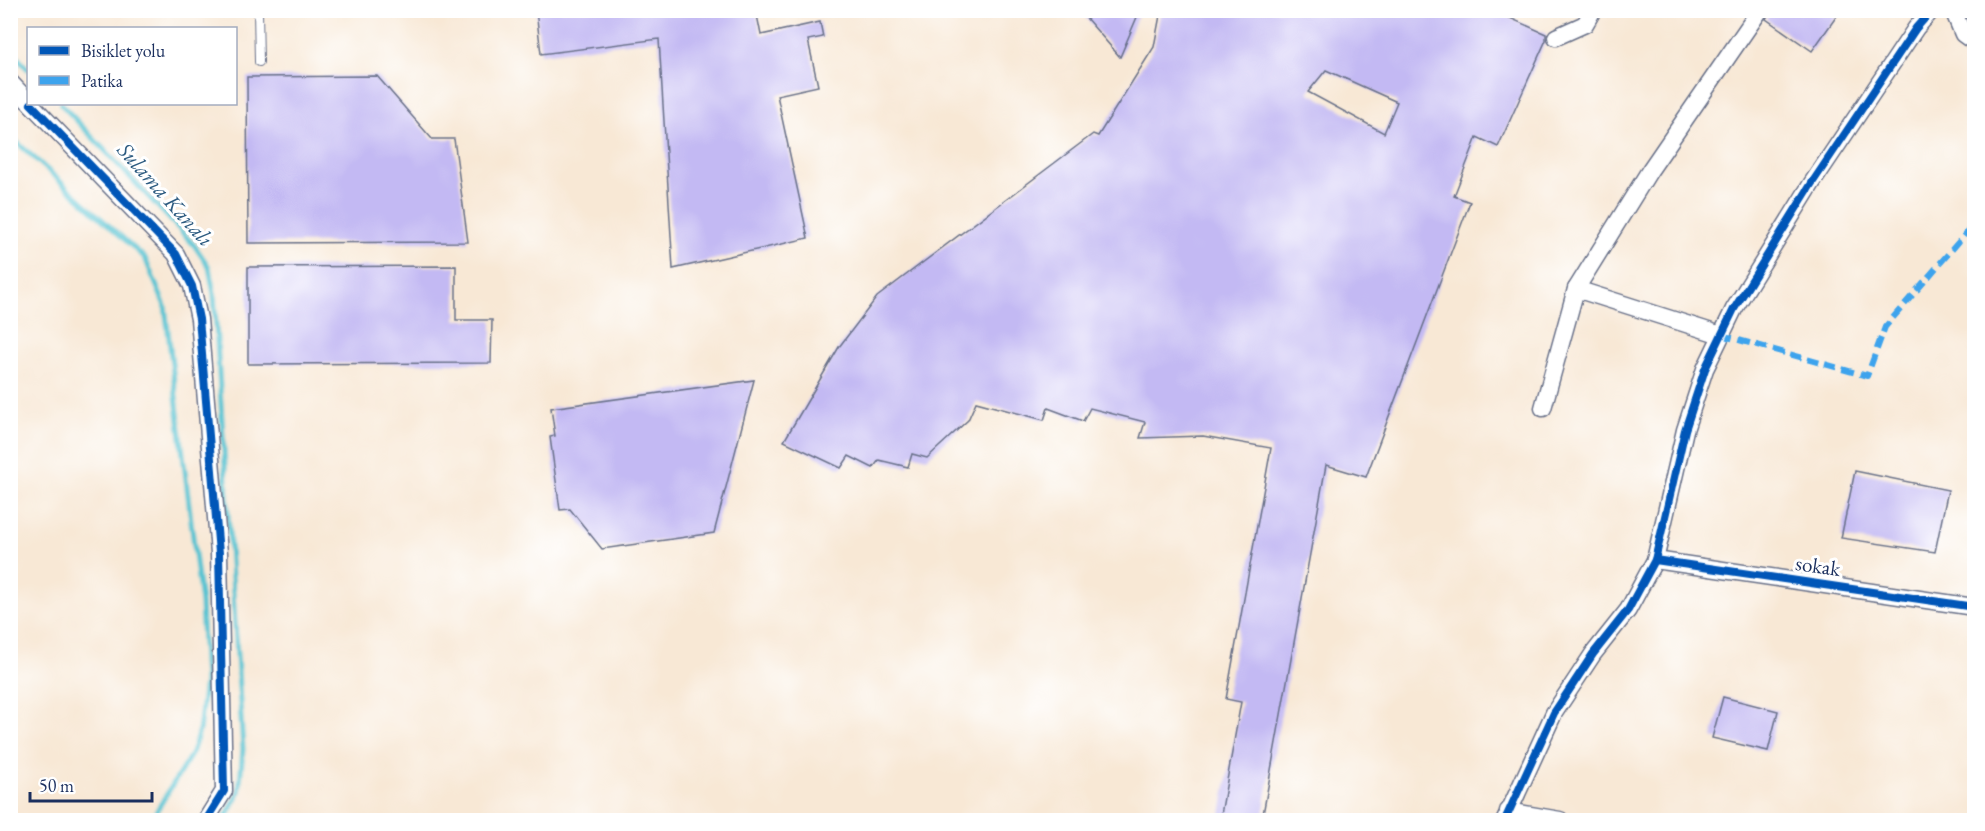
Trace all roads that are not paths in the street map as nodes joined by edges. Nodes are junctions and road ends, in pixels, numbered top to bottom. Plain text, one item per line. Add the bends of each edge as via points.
1 (258, 10) edge
2 (1593, 10) edge
3 (1760, 10) edge
4 (1932, 10) edge
5 (1953, 10) edge
6 (1556, 37) dead end
7 (1974, 42) edge
8 (259, 62) dead end
9 (10, 82) edge
10 (27, 99) edge
11 (33, 105) edge
12 (1576, 289) junction
13 (1721, 335) junction
14 (1543, 408) dead end
15 (1655, 560) junction
16 (1974, 607) edge
17 (1507, 816) edge
18 (206, 820) edge
19 (1560, 820) edge

1 - 8 lane
2 - 6 street via 1585,24
3 - 12 street via 1650,170
4 - 13 street via 1812,183
5 - 7 street via 1963,34
9 - 10 street
11 - 18 street via 176,254 192,286 199,319 219,554 225,791
12 - 13 street
12 - 14 street
13 - 15 street via 1685,430
15 - 16 street, sokak
15 - 17 street via 1629,610 1593,654 1554,713
17 - 19 street

